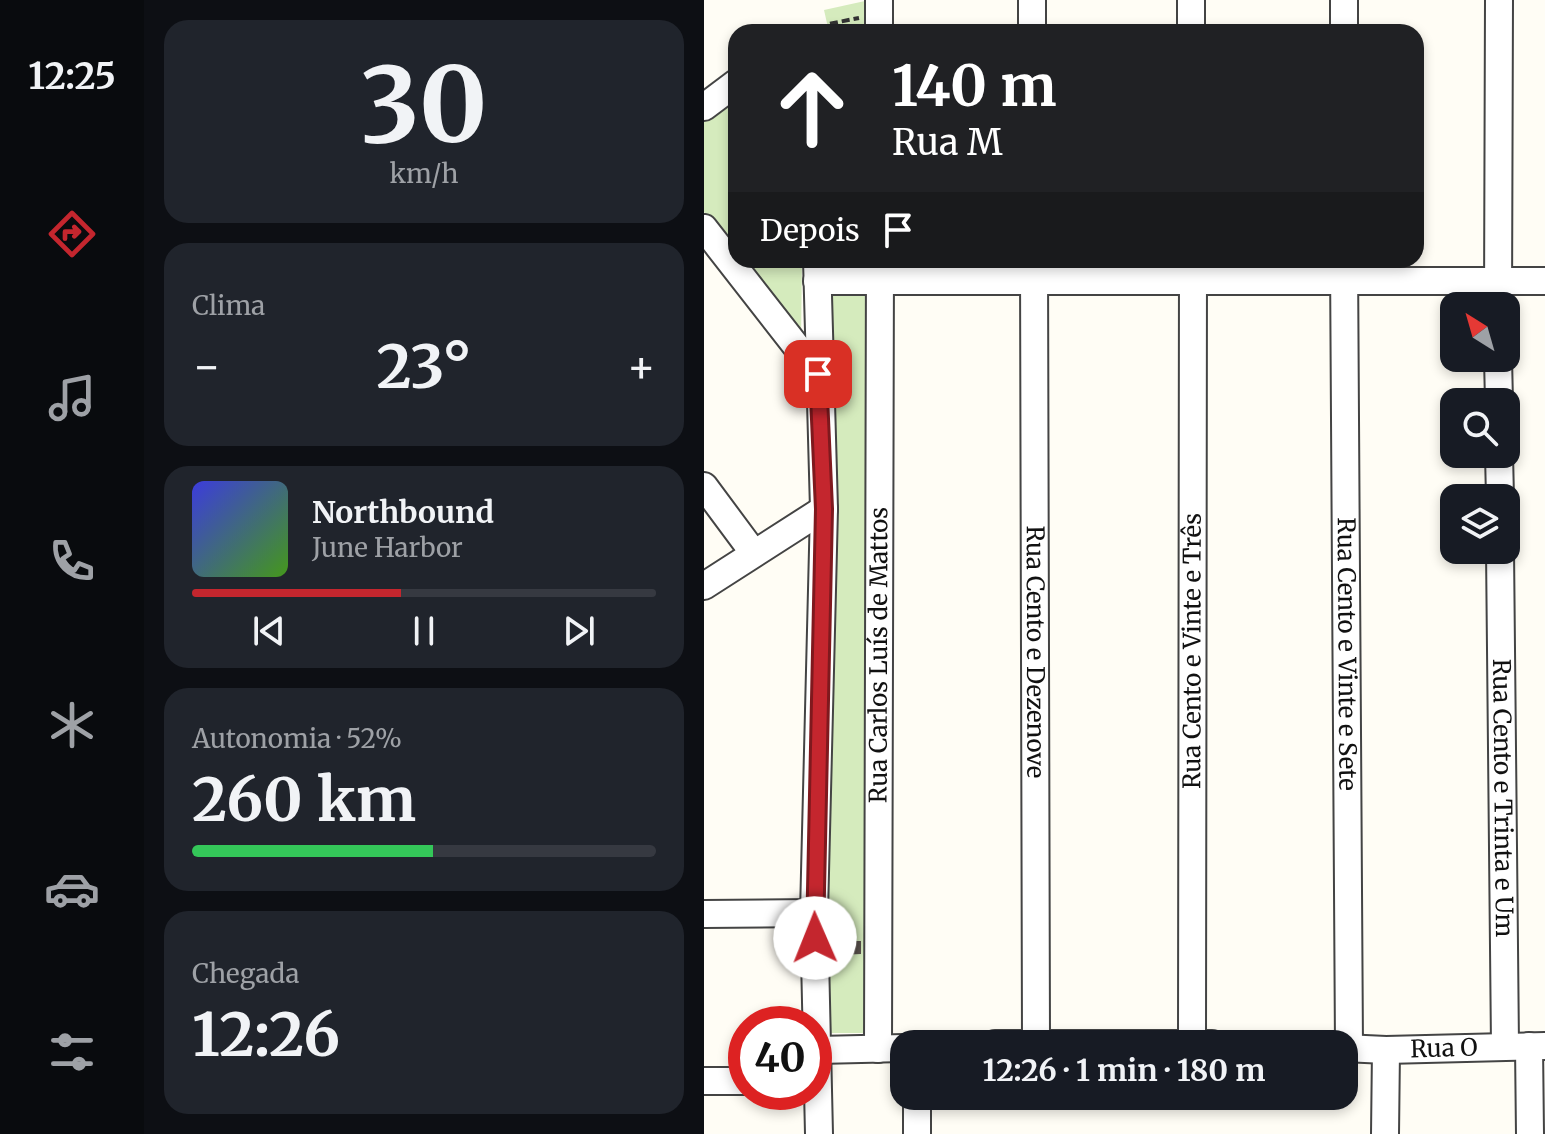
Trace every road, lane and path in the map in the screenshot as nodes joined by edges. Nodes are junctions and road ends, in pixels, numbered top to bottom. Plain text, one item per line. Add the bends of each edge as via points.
1 (1032, 0) edge
2 (1191, 0) edge
3 (1344, 0) edge
4 (1499, 0) edge
5 (879, 15) edge
6 (828, 24) edge
7 (1032, 24) edge
8 (1191, 24) edge
9 (1344, 24) edge
10 (728, 89) edge
11 (704, 107) edge
12 (704, 228) edge
13 (728, 259) edge
14 (735, 268) edge
15 (880, 269) edge
16 (817, 270) edge
17 (1034, 270) edge
18 (1193, 272) edge
19 (1344, 272) edge
20 (1545, 281) edge
21 (1484, 292) edge
22 (1498, 292) edge
23 (1505, 292) edge
24 (818, 374) junction
25 (704, 486) edge
26 (824, 509) junction
27 (753, 552) junction
28 (1501, 564) edge
29 (704, 586) edge
30 (814, 913) junction
31 (704, 914) edge
32 (817, 1006) edge
33 (891, 1030) edge
34 (1036, 1030) edge
35 (1192, 1030) edge
36 (1347, 1030) edge
37 (1526, 1046) edge
38 (890, 1048) edge
39 (1358, 1049) edge
40 (832, 1050) edge
41 (1386, 1050) junction
42 (704, 1081) edge
43 (728, 1081) edge
44 (818, 1110) edge
45 (917, 1110) edge
46 (819, 1134) edge
47 (917, 1134) edge
48 (1385, 1134) edge
49 (1530, 1134) edge

1 - 7 street
2 - 8 street
3 - 9 street
4 - 22 street
5 - 6 path
10 - 11 street
12 - 13 street
14 - 24 street
15 - 16 street
15 - 17 street
15 - 33 street, Rua Carlos Luís de Mattos
16 - 24 street
17 - 18 street
17 - 34 street, Rua Cento e Dezenove
18 - 19 street
18 - 35 street, Rua Cento e Vinte e Três
19 - 21 street
19 - 36 street, Rua Cento e Vinte e Sete
20 - 23 street
24 - 26 street
25 - 27 street
26 - 27 street
26 - 30 street
27 - 29 street
28 - 37 street, Rua Cento e Trinta e Um
30 - 31 street
30 - 32 street
37 - 41 street, Rua O
37 - 49 street, Rua Cento e Trinta e Um
38 - 40 street
39 - 41 street, Rua O
41 - 48 street
42 - 43 street
44 - 46 street
45 - 47 street

